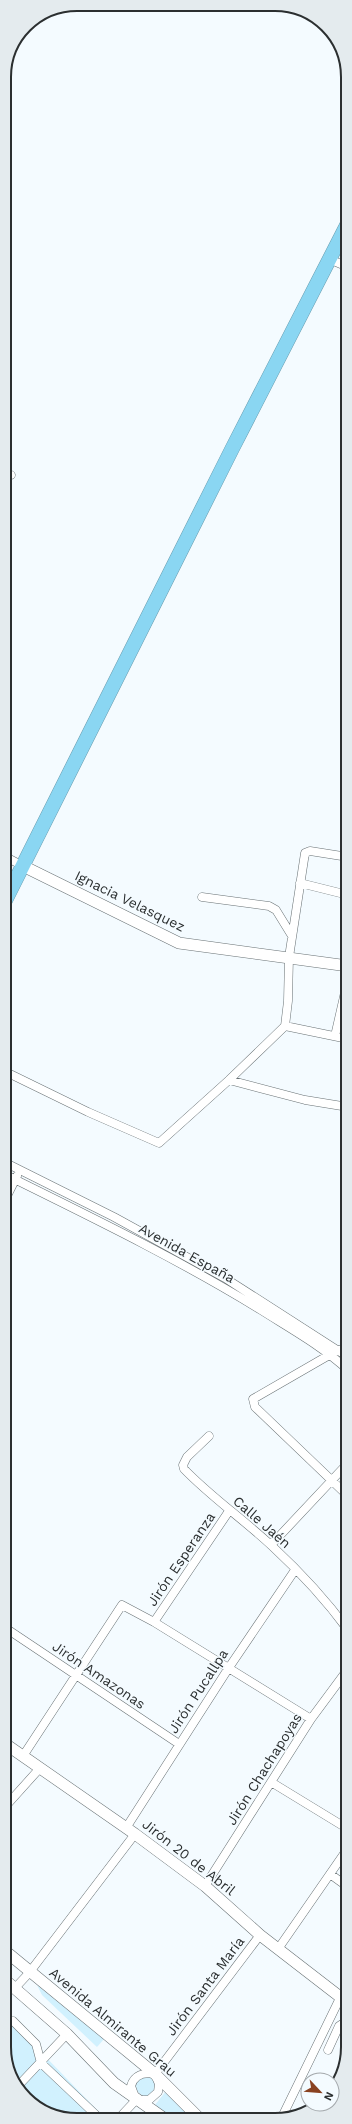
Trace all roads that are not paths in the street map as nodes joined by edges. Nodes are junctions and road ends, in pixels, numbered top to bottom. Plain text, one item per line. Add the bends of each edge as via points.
1 (341, 236) edge
2 (329, 259) junction
3 (341, 264) edge
4 (341, 856) edge
5 (11, 861) edge
6 (23, 866) junction
7 (300, 883) junction
8 (11, 889) edge
9 (341, 893) edge
10 (202, 897) dead end
11 (292, 936) junction
12 (289, 957) junction
13 (341, 965) edge
14 (341, 1010) edge
15 (284, 1026) junction
16 (335, 1036) junction
17 (341, 1037) edge
18 (11, 1074) edge
19 (229, 1080) junction
20 (341, 1105) edge
21 (11, 1166) edge
22 (20, 1170) junction
23 (11, 1177) edge
24 (16, 1179) junction
25 (11, 1189) edge
26 (341, 1346) edge
27 (341, 1349) edge
28 (331, 1354) junction
29 (341, 1363) edge
30 (209, 1436) dead end
31 (341, 1470) edge
32 (332, 1479) junction
33 (341, 1489) edge
34 (229, 1511) junction
35 (271, 1545) junction
36 (295, 1570) junction
37 (341, 1620) edge
38 (154, 1622) junction
39 (11, 1632) edge
40 (228, 1669) junction
41 (76, 1675) junction
42 (341, 1678) edge
43 (311, 1719) junction
44 (179, 1744) junction
45 (11, 1748) edge
46 (23, 1756) junction
47 (40, 1768) junction
48 (271, 1782) junction
49 (11, 1800) edge
50 (341, 1825) edge
51 (131, 1831) junction
52 (341, 1858) edge
53 (330, 1874) junction
54 (341, 1882) edge
55 (205, 1886) junction
56 (260, 1935) junction
57 (278, 1949) junction
58 (11, 1956) edge
59 (29, 1972) junction
60 (11, 1985) edge
61 (15, 1988) junction
62 (341, 1998) edge
63 (341, 2006) edge
64 (14, 2021) dead end
65 (341, 2025) edge
66 (67, 2034) junction
67 (328, 2050) dead end
68 (40, 2063) junction
69 (155, 2074) junction
70 (21, 2082) edge
71 (136, 2100) junction
72 (285, 2112) edge
73 (94, 2113) edge
74 (124, 2113) edge
75 (156, 2113) edge
76 (194, 2113) edge

1 - 2 highway
2 - 3 street
2 - 6 highway
4 - 7 street via 307,852
5 - 6 street
6 - 8 highway
6 - 12 main road, Ignacia Velasquez via 179,943
7 - 9 street
7 - 11 street
10 - 11 street via 269,906 276,910
11 - 12 street
12 - 13 main road, Ignacia Velasquez
12 - 15 street via 288,1001
14 - 16 street
15 - 16 street
15 - 19 street
16 - 17 street
18 - 19 street via 157,1143
19 - 20 street via 305,1100
21 - 22 street, Avenida España
22 - 24 street
22 - 26 street, Avenida España via 114,1217
23 - 24 street, Avenida España
24 - 25 street
24 - 28 street, Avenida España via 109,1225 220,1285
27 - 28 street
28 - 29 street, Avenida España
28 - 32 street via 253,1399 255,1407
30 - 34 street, Calle Jaén via 187,1457 183,1465 189,1474
31 - 32 street
32 - 33 street
32 - 35 street
34 - 35 street, Calle Jaén
34 - 38 street, Jirón Esperanza
35 - 36 street, Calle Jaén
36 - 37 street, Calle Jaén
36 - 40 street, Jirón Pucallpa
38 - 40 street
38 - 41 street via 122,1605
39 - 41 street, Jirón Amazonas
40 - 43 street
40 - 44 street, Jirón Pucallpa
41 - 44 street, Jirón Amazonas
41 - 46 street
42 - 43 street, Jirón Chachapoyas
43 - 48 street, Jirón Chachapoyas
44 - 51 street, Jirón Pucallpa
45 - 46 main road, Jirón 20 de Abril
46 - 47 main road, Jirón 20 de Abril
47 - 49 street
47 - 51 main road, Jirón 20 de Abril
48 - 50 street
48 - 55 street, Jirón Chachapoyas
51 - 55 main road, Jirón 20 de Abril
51 - 59 street, Jirón Pucallpa
52 - 53 street
53 - 54 street
53 - 57 street
55 - 56 main road, Jirón 20 de Abril
56 - 57 main road, Jirón 20 de Abril
56 - 69 street, Jirón Santa María
57 - 62 main road, Jirón 20 de Abril
58 - 59 main road, Avenida Almirante Grau
59 - 61 street, Jirón Pucallpa
59 - 69 main road, Avenida Almirante Grau
60 - 61 main road
61 - 66 main road
63 - 72 street
64 - 68 street via 36,2044
65 - 67 street
66 - 68 street
66 - 71 main road via 114,2084
68 - 70 street
68 - 73 street
69 - 71 street via 159,2084 158,2092 149,2100
69 - 71 street via 140,2075 132,2082
69 - 76 main road, Avenida Almirante Grau
71 - 74 street
71 - 75 main road

